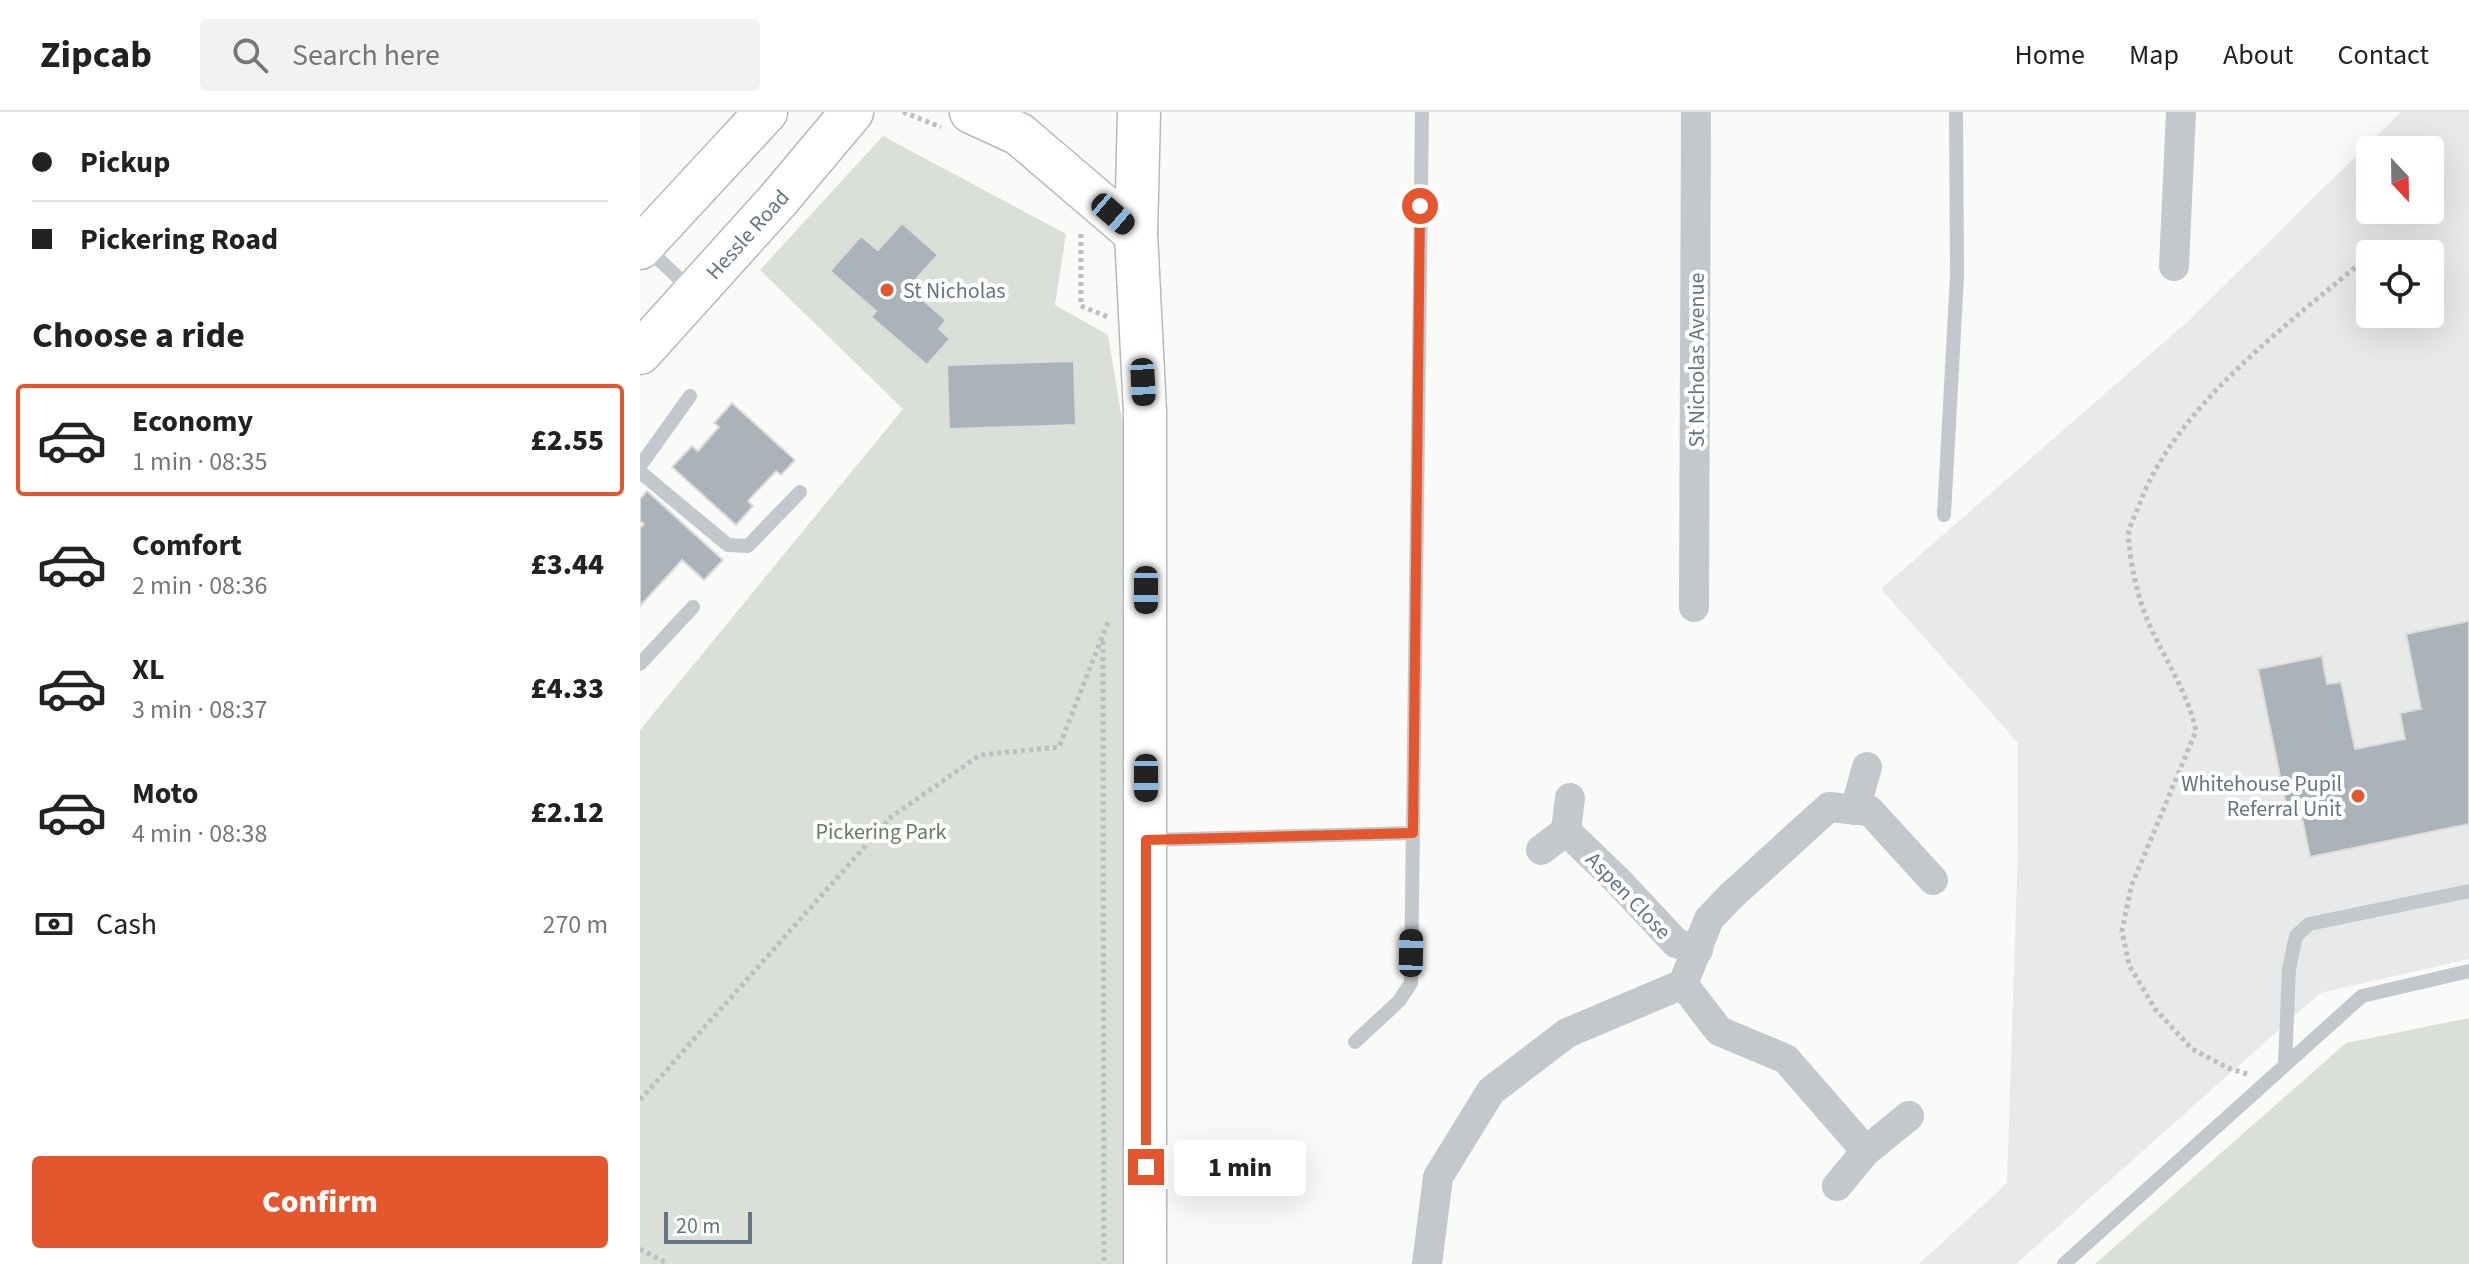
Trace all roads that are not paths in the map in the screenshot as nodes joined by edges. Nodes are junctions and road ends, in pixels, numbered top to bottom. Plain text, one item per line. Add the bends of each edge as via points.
1 (766, 112) edge
2 (852, 112) edge
3 (1139, 112) edge
4 (1422, 112) edge
5 (1696, 112) edge
6 (1956, 112) edge
7 (2181, 112) edge
8 (958, 120) edge
9 (1136, 234) junction
10 (641, 244) edge
11 (2174, 266) dead end
12 (694, 293) junction
13 (640, 353) edge
14 (690, 396) dead end
15 (640, 466) edge
16 (640, 472) edge
17 (800, 492) dead end
18 (1944, 515) dead end
19 (693, 607) dead end
20 (1694, 607) dead end
21 (640, 664) edge
22 (1867, 767) dead end
23 (1570, 798) dead end
24 (1855, 810) junction
25 (1566, 831) junction
26 (1413, 833) junction
27 (1146, 840) junction
28 (1541, 850) dead end
29 (1933, 880) dead end
30 (2469, 891) edge
31 (1698, 950) junction
32 (2469, 971) edge
33 (1683, 984) junction
34 (1355, 1042) dead end
35 (2285, 1064) junction
36 (1909, 1116) dead end
37 (1866, 1151) junction
38 (1837, 1186) dead end
39 (1145, 1264) edge
40 (1427, 1264) edge
41 (2064, 1264) edge

1 - 10 street
2 - 12 street, Hessle Road
3 - 9 street
4 - 26 lane
5 - 20 street, St Nicholas Avenue
6 - 18 lane via 1957,276
7 - 11 street
8 - 9 street via 1019,134
9 - 27 street via 1145,412
10 - 12 lane
12 - 13 street, Hessle Road
14 - 15 lane
16 - 17 lane via 728,545 748,546
19 - 21 lane
22 - 24 street
23 - 25 street
24 - 29 street via 1870,811
24 - 31 street via 1829,807 1709,919
25 - 28 street
25 - 31 street, Aspen Close via 1676,943
26 - 27 lane
26 - 34 lane via 1411,983
27 - 39 street
30 - 35 lane via 2309,924 2296,936 2289,969
31 - 33 street
32 - 35 lane via 2362,996
33 - 37 street via 1719,1031 1786,1059
33 - 40 street via 1567,1033 1491,1091 1438,1177
35 - 41 lane
36 - 37 street
37 - 38 street

